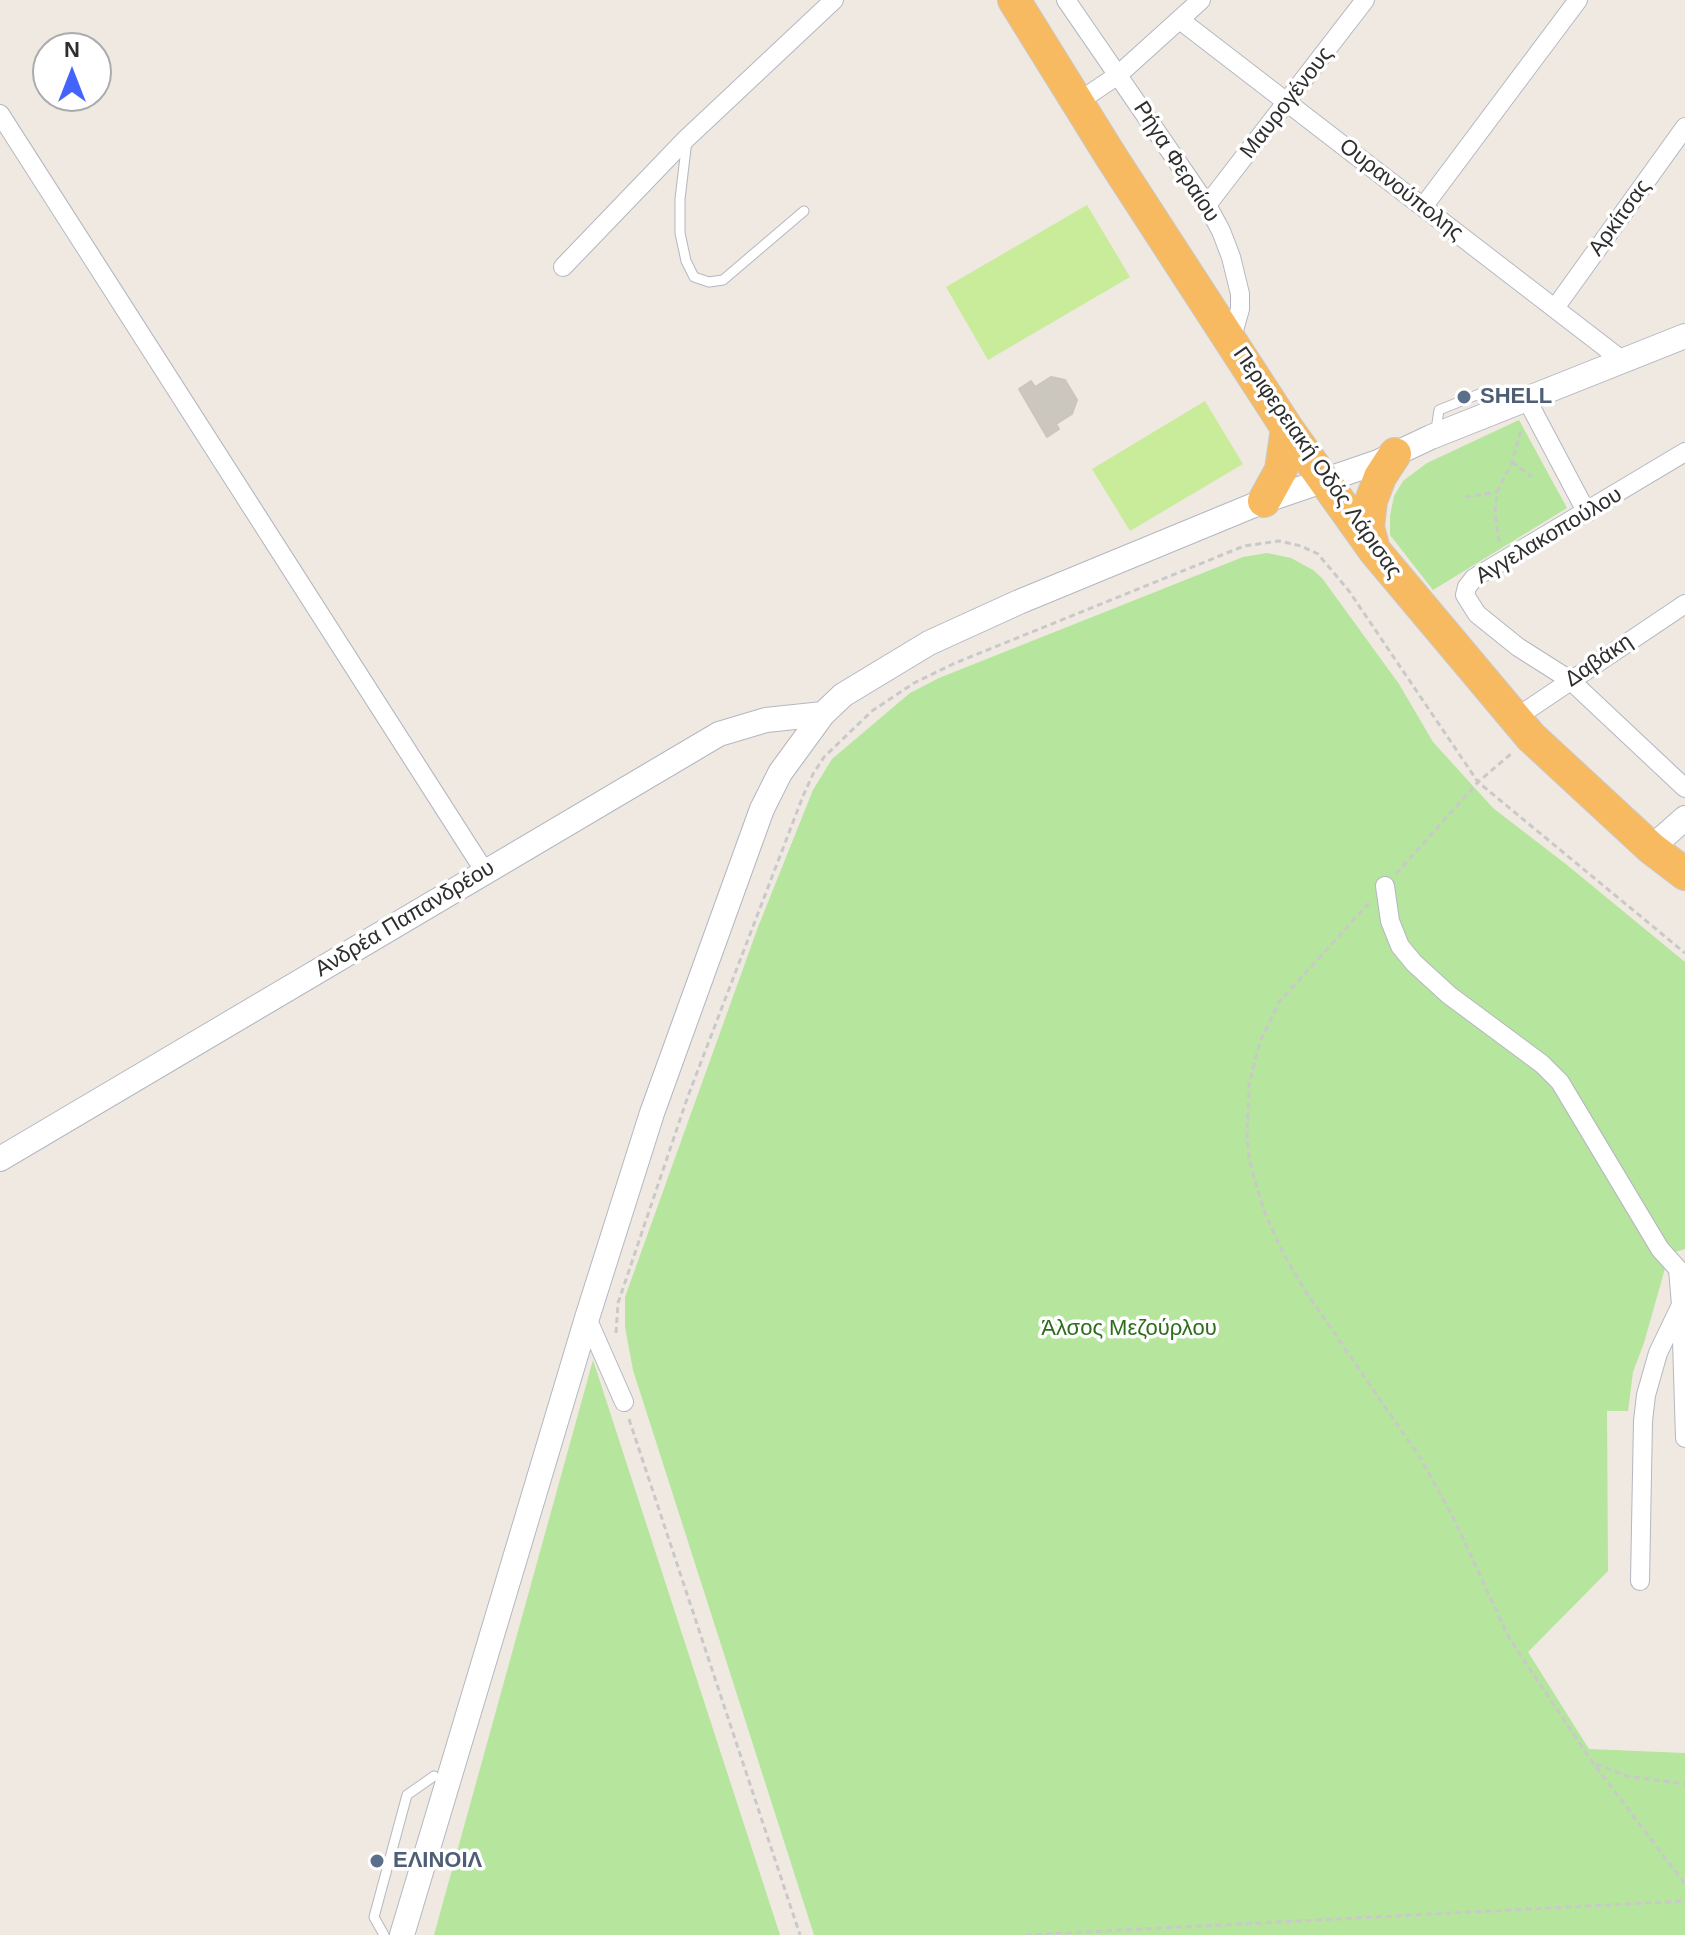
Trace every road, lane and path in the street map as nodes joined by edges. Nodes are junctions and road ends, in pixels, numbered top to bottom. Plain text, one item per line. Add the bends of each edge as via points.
1 (834, 0) edge
2 (1014, 0) edge
3 (1066, 0) edge
4 (1201, 0) edge
5 (1365, 0) edge
6 (1578, 0) edge
7 (1180, 20) junction
8 (1118, 75) junction
9 (1078, 102) junction
10 (1288, 102) junction
11 (0, 114) edge
12 (1685, 127) edge
13 (686, 139) junction
14 (1207, 205) junction
15 (1423, 207) junction
16 (804, 211) dead end
17 (563, 267) dead end
18 (1555, 308) junction
19 (1685, 336) edge
20 (1231, 341) junction
21 (1623, 361) junction
22 (1497, 399) dead end
23 (1531, 409) junction
24 (1437, 423) dead end
25 (1287, 428) junction
26 (1685, 452) edge
27 (1395, 454) junction
28 (1512, 462) junction
29 (1532, 477) dead end
30 (1326, 481) junction
31 (1497, 492) junction
32 (1465, 497) dead end
33 (1264, 501) junction
34 (1587, 513) junction
35 (1374, 550) junction
36 (1507, 560) junction
37 (1685, 604) edge
38 (1570, 680) junction
39 (823, 714) junction
40 (1514, 719) junction
41 (1685, 788) edge
42 (1685, 818) edge
43 (1651, 848) junction
44 (485, 872) junction
45 (1685, 874) edge
46 (1385, 886) dead end
47 (1685, 953) edge
48 (1279, 1002) dead end
49 (0, 1159) edge
50 (1682, 1269) edge
51 (1681, 1305) junction
52 (587, 1318) junction
53 (616, 1335) dead end
54 (624, 1402) joint
55 (1685, 1438) edge
56 (1640, 1581) dead end
57 (1593, 1763) junction
58 (434, 1776) dead end
59 (1685, 1784) edge
60 (1685, 1884) edge
61 (1685, 1901) edge
62 (384, 1935) edge
63 (402, 1935) edge
64 (800, 1935) edge
65 (1026, 1935) edge

1 - 13 street
2 - 9 highway, Περιφερειακή Οδός Λάρισας
3 - 8 street, Ρήγα Φεραίου
4 - 7 street
5 - 10 street, Μαυρογένους
6 - 15 street
7 - 8 street
7 - 10 street, Ουρανούπολης
8 - 9 street
8 - 14 street, Ρήγα Φεραίου
9 - 20 highway, Περιφερειακή Οδός Λάρισας
10 - 14 street, Μαυρογένους
10 - 15 street, Ουρανούπολης
11 - 44 street
12 - 18 street, Αρκίτσας
13 - 16 lane via 680,233 694,277 723,280
13 - 17 street
14 - 20 street, Ρήγα Φεραίου via 1237,278 1240,309
15 - 18 street, Ουρανούπολης
18 - 21 street, Ουρανούπολης
19 - 21 street
20 - 25 highway, Περιφερειακή Οδός Λάρισας
21 - 23 street
22 - 24 lane via 1484,392 1439,410
23 - 27 street
23 - 28 path
23 - 34 street
25 - 30 highway, Περιφερειακή Οδός Λάρισας
25 - 33 highway via 1281,470
26 - 34 street, Αγγελακοπούλου
27 - 30 street
27 - 35 highway via 1371,501 1368,527
28 - 29 path
28 - 31 path
30 - 33 street
30 - 35 highway, Περιφερειακή Οδός Λάρισας
31 - 32 path
31 - 36 path via 1496,533
33 - 39 street via 929,643 843,695
34 - 36 street, Αγγελακοπούλου
35 - 40 highway, Περιφερειακή Οδός Λάρισας
36 - 38 street, Αγγελακοπούλου via 1474,578 1465,595 1468,603 1518,647
37 - 38 street, Δαβάκη
38 - 40 street, Δαβάκη
38 - 41 street, Αγγελακοπούλου
39 - 44 street, Ανδρέα Παπανδρέου via 766,720 719,734
39 - 52 street via 788,761 762,809 652,1113
40 - 43 highway, Περιφερειακή Οδός Λάρισας
42 - 43 street
43 - 45 highway, Περιφερειακή Οδός Λάρισας
44 - 49 street, Ανδρέα Παπανδρέου
46 - 50 street via 1400,946 1449,995 1560,1082 1660,1249
47 - 53 path via 1478,782 1349,591 1318,554 1279,541 1244,546 914,683 872,711 824,757 803,796 688,1096 618,1303
48 - 57 path via 1260,1042 1246,1107 1249,1159 1264,1211 1304,1289 1421,1459 1509,1638
50 - 51 street
51 - 55 street
51 - 56 street via 1658,1353 1646,1395
52 - 54 street
52 - 63 street
54 - 64 path
57 - 59 path via 1627,1776
57 - 60 path
58 - 62 lane via 407,1795 374,1917
61 - 65 path

